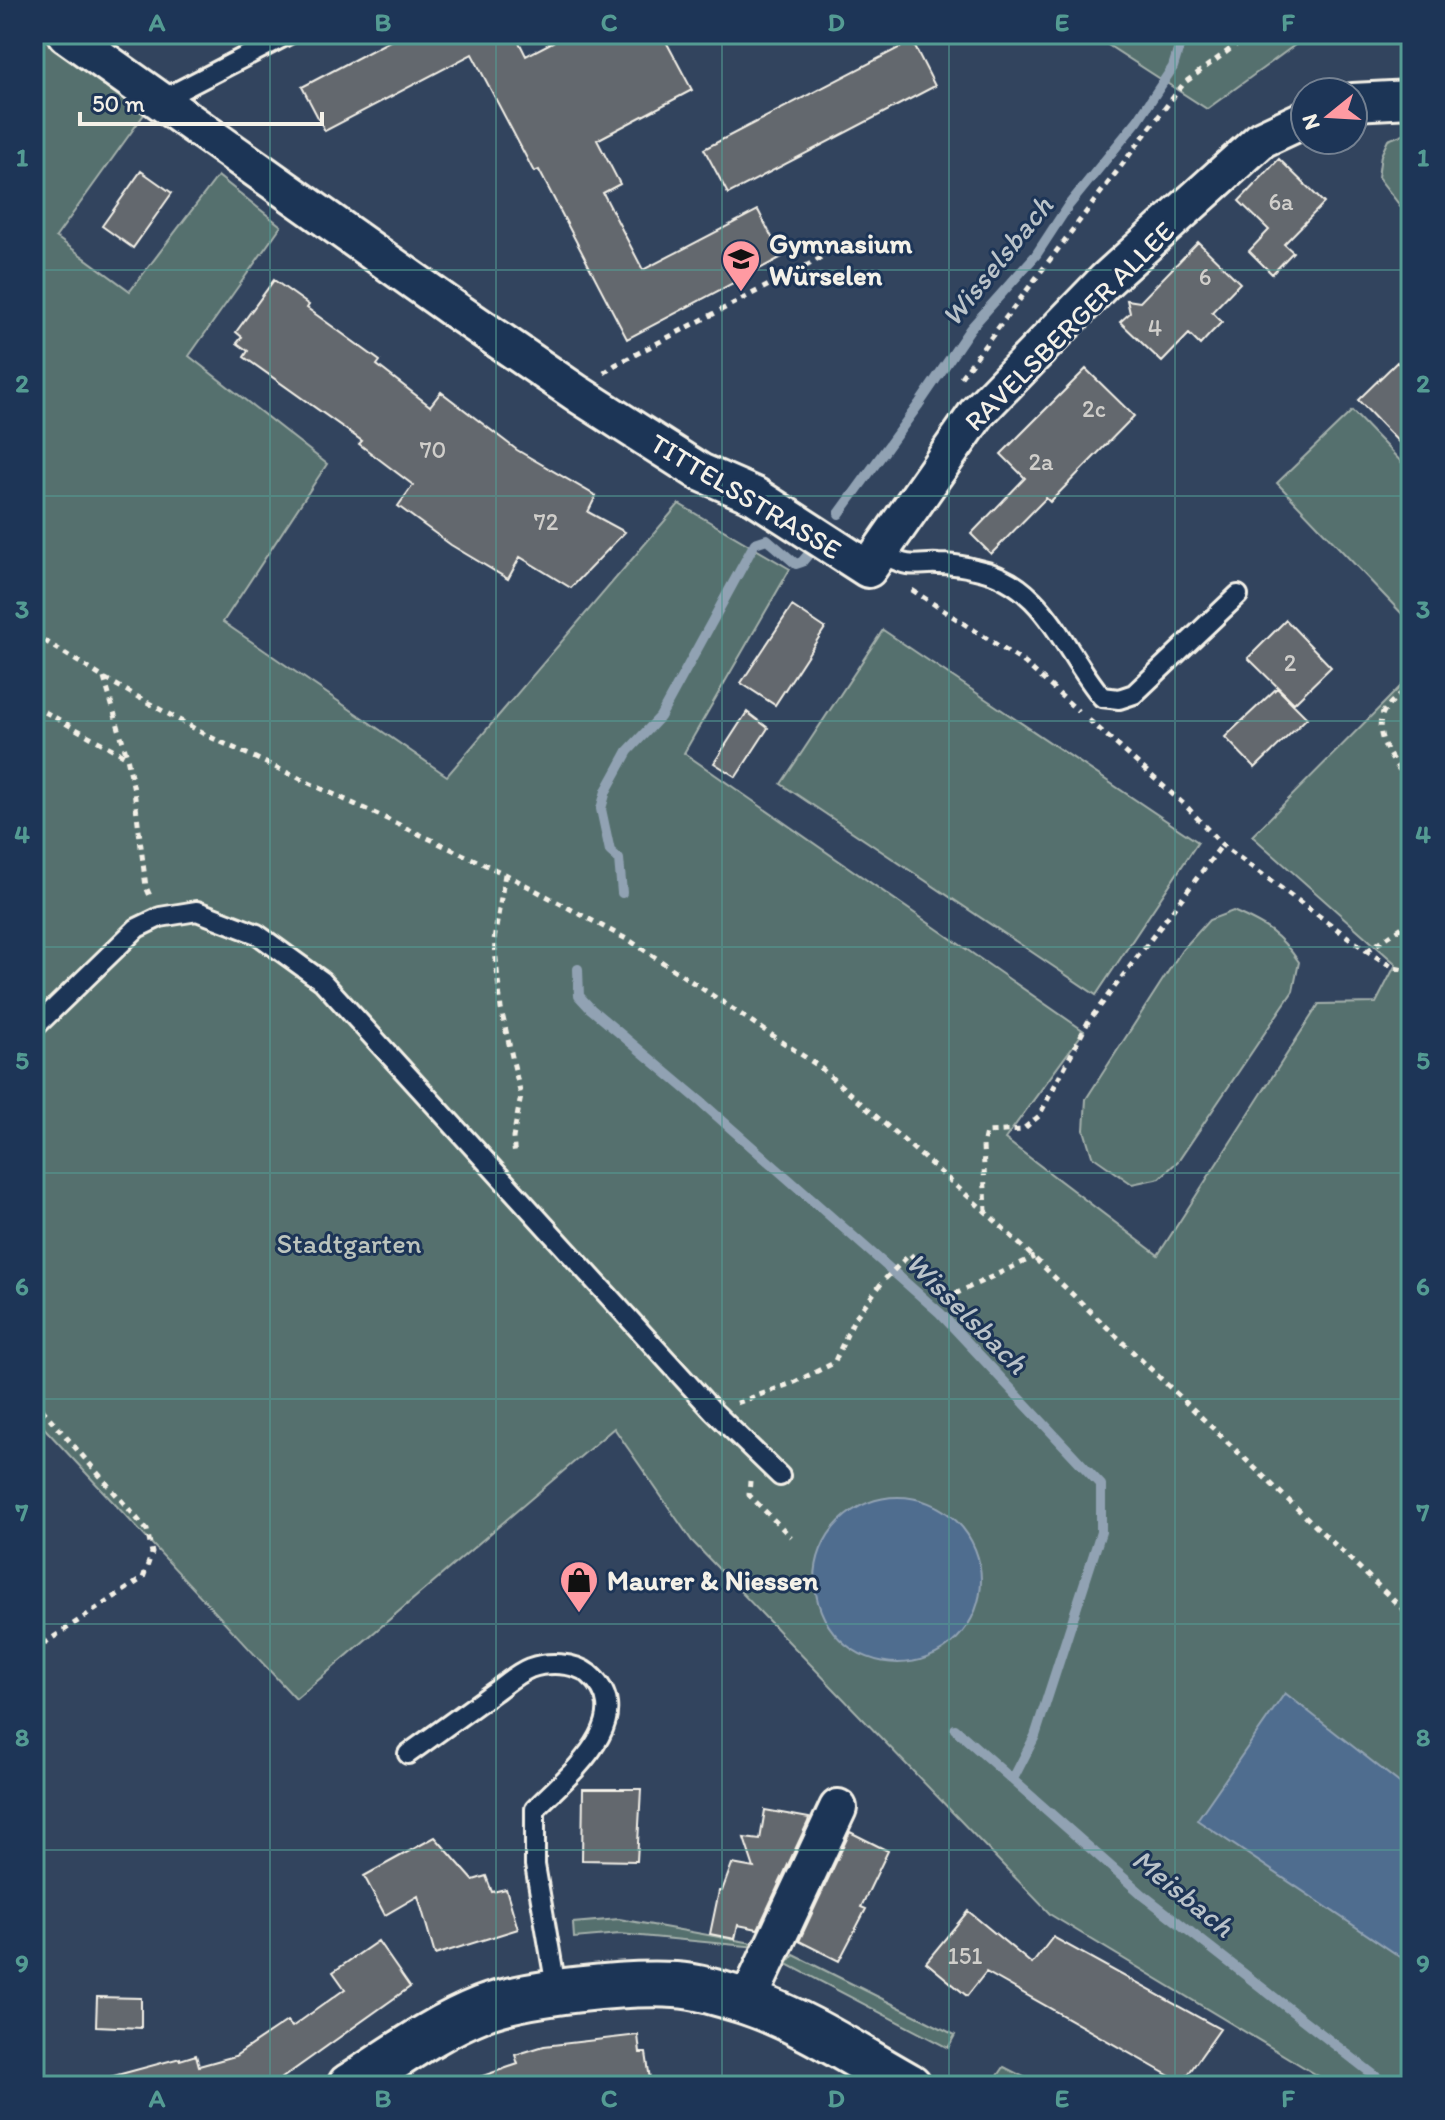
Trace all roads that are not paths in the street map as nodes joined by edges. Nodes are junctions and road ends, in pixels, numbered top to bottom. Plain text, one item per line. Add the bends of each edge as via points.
1 (66, 34) edge
2 (289, 34) edge
3 (1411, 99) edge
4 (159, 101) junction
5 (1369, 101) edge
6 (1289, 126) edge
7 (873, 560) junction
8 (1238, 595) dead end
9 (34, 1028) edge
10 (780, 1476) dead end
11 (408, 1754) dead end
12 (838, 1808) dead end
13 (557, 1993) junction
14 (747, 2002) junction
15 (350, 2086) edge
16 (909, 2086) edge

1 - 4 street, TITTELSSTRASSE
2 - 4 lane
3 - 5 street
4 - 7 street, TITTELSSTRASSE via 578,394 700,472
6 - 7 street, RAVELSBERGER ALLEE via 1262,139 1106,280 977,413
7 - 8 lane via 978,569 1014,582 1039,606 1102,697 1119,699 1134,694
9 - 10 lane via 137,928 160,917 197,911 257,934 322,981 713,1411
11 - 13 lane via 527,1669 560,1664 585,1671 600,1685 606,1723 596,1746 535,1809 535,1865
12 - 14 street
13 - 14 main road via 677,1985
13 - 15 main road via 485,2008 439,2029
14 - 16 main road via 797,2023

